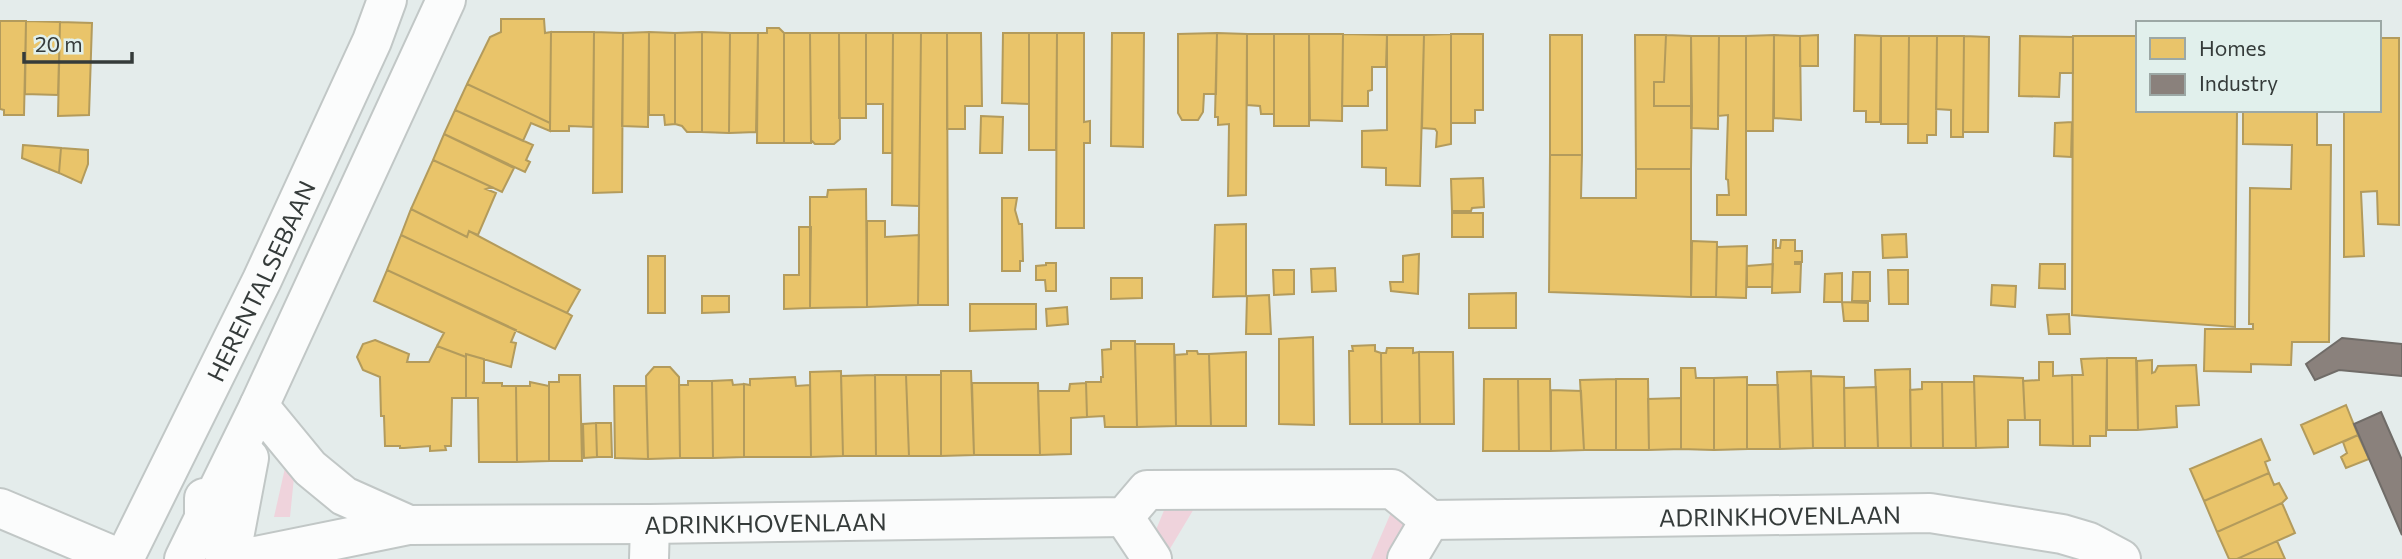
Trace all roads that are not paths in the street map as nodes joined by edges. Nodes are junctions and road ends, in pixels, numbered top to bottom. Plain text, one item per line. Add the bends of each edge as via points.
1 (387, 0) edge
2 (446, 0) edge
3 (202, 405) junction
4 (259, 406) junction
5 (0, 508) edge
6 (1124, 517) junction
7 (204, 519) junction
8 (1430, 520) junction
9 (409, 525) junction
10 (650, 542) edge
11 (2022, 544) edge
12 (123, 559) edge
13 (184, 559) edge
14 (229, 559) edge
15 (240, 559) edge
16 (1152, 559) edge
17 (1407, 559) edge
18 (2121, 559) edge

1 - 3 street, HERENTALSEBAAN
2 - 4 street, HERENTALSEBAAN
3 - 7 street
3 - 12 street, HERENTALSEBAAN
4 - 7 street, HERENTALSEBAAN
4 - 9 street, ADRINKHOVENLAAN via 310,468 344,496
4 - 14 street, HERENTALSEBAAN
5 - 12 street
6 - 8 street via 1147,490 1392,489
6 - 10 street, ADRINKHOVENLAAN
6 - 16 street
7 - 13 street, HERENTALSEBAAN
7 - 14 street
8 - 11 street, ADRINKHOVENLAAN via 1930,513
8 - 17 street
9 - 10 street, ADRINKHOVENLAAN
9 - 15 street, ADRINKHOVENLAAN
11 - 18 street, ADRINKHOVENLAAN via 2062,534

